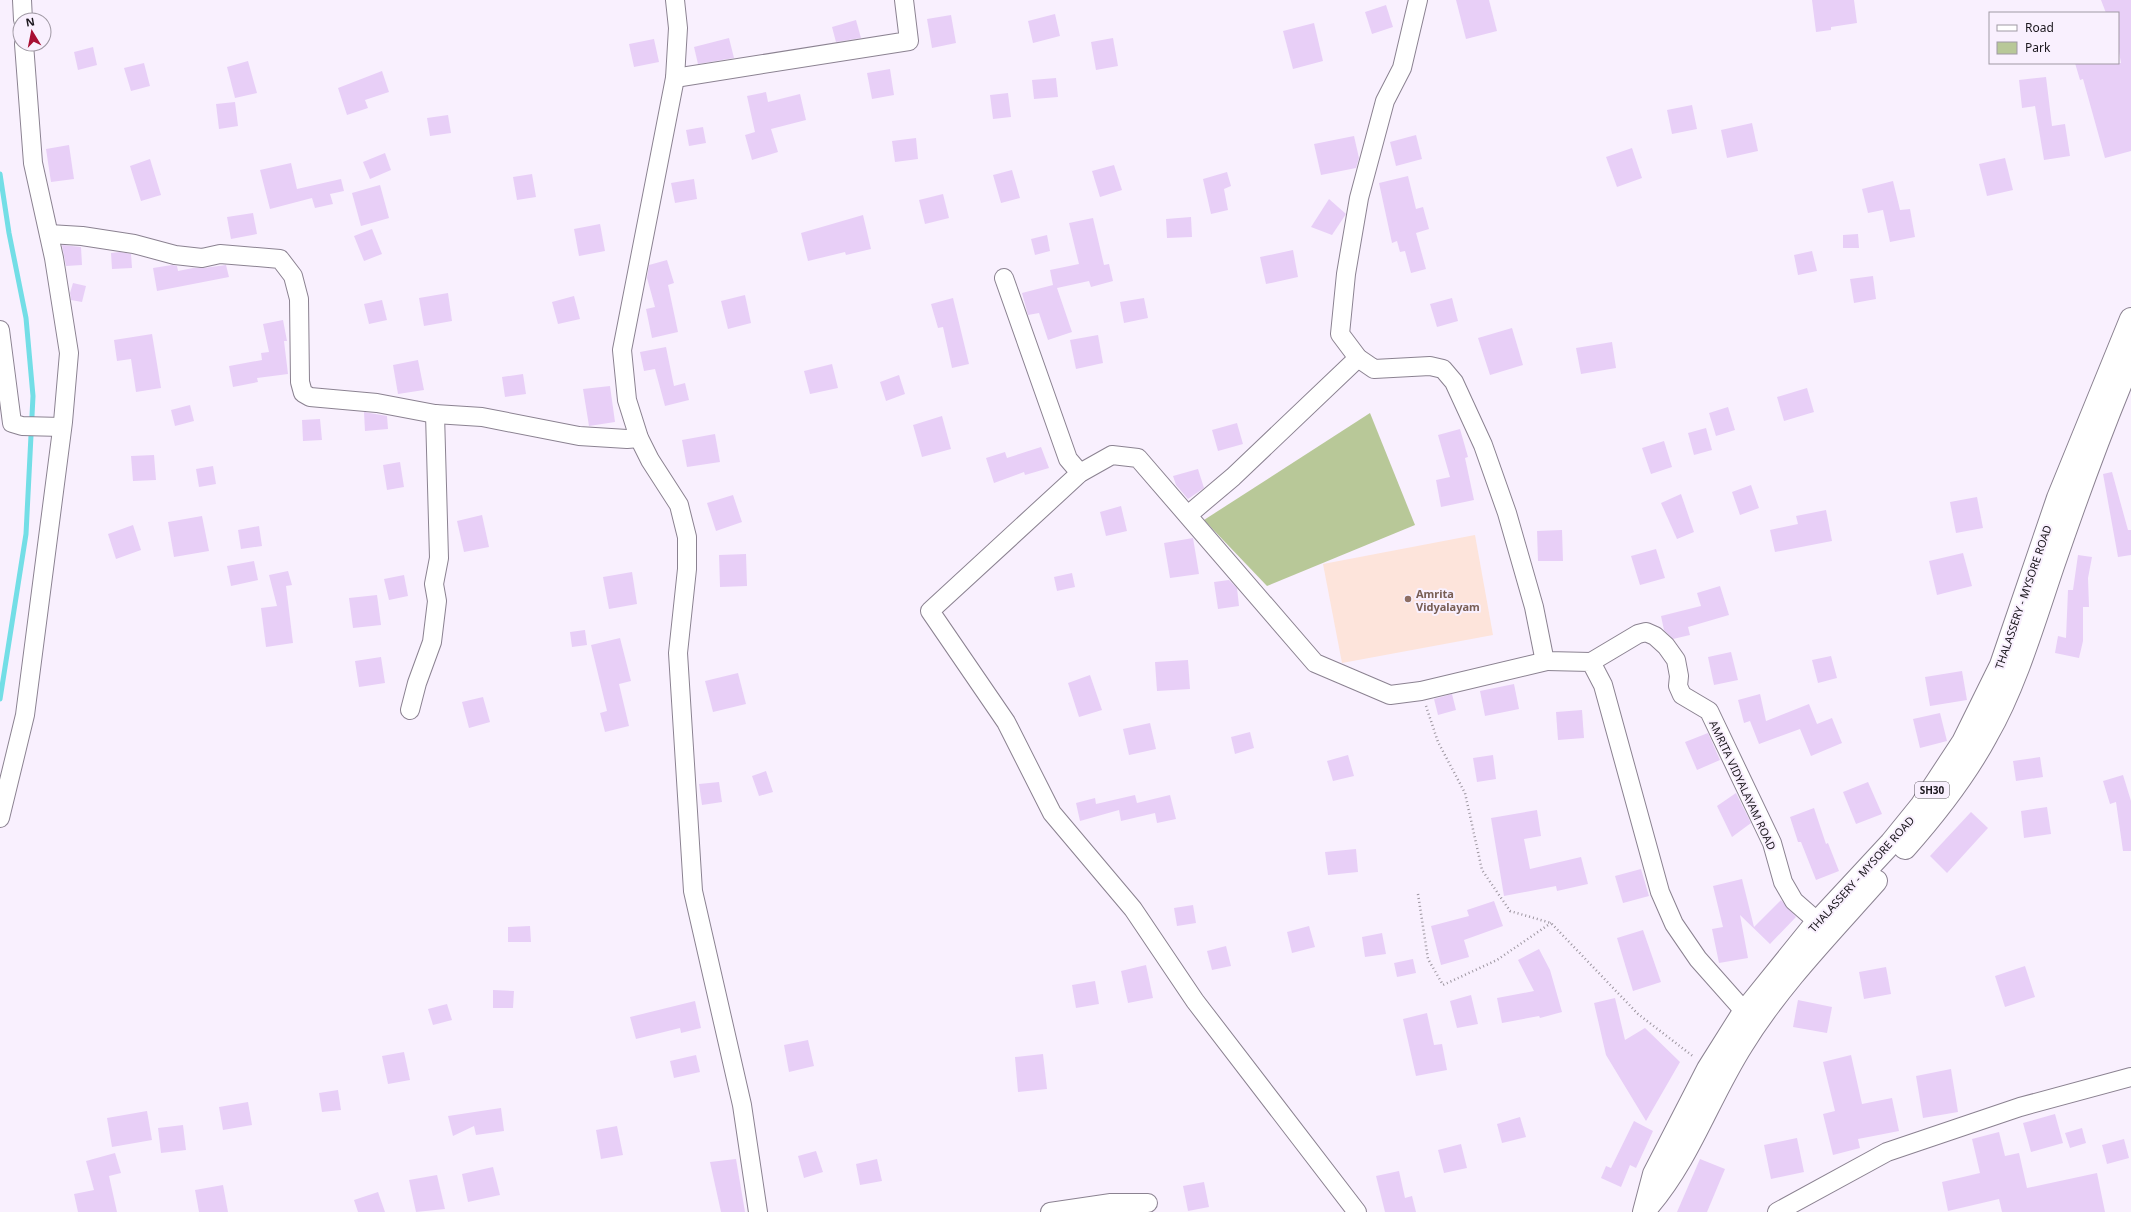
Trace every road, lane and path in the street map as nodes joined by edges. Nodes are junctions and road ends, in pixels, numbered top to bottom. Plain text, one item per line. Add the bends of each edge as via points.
1 (22, 0) edge
2 (675, 0) edge
3 (904, 0) edge
4 (1418, 0) edge
5 (23, 12) edge
6 (25, 52) edge
7 (675, 78) junction
8 (49, 234) junction
9 (1004, 278) dead end
10 (2131, 319) edge
11 (0, 330) edge
12 (1358, 358) junction
13 (2131, 359) edge
14 (435, 414) junction
15 (57, 427) junction
16 (639, 438) junction
17 (1080, 473) junction
18 (1188, 515) junction
19 (1547, 661) junction
20 (1591, 662) junction
21 (1421, 691) junction
22 (410, 710) dead end
23 (0, 818) edge
24 (1418, 894) dead end
25 (1818, 922) junction
26 (1551, 923) junction
27 (1745, 1012) junction
28 (1708, 1069) junction
29 (2131, 1077) edge
30 (1148, 1203) dead end
31 (1647, 1211) edge
32 (758, 1212) edge
33 (1050, 1212) edge
34 (1357, 1212) edge
35 (1777, 1212) edge

1 - 5 street
2 - 7 street via 678,28
3 - 7 street via 908,41
4 - 12 street via 1402,68 1386,101 1359,198 1346,274 1340,334
6 - 8 street via 33,163
7 - 16 street via 622,350 627,400
8 - 14 street via 134,244 175,255 202,258 220,254 280,259 293,276 299,299 299,367 303,393 310,397 377,403
8 - 15 street via 69,353
9 - 17 street via 1068,459
10 - 25 main road, THALASSERY - MYSORE ROAD / SH30 via 2058,498 2001,665 1963,742 1916,812
11 - 15 street via 12,423 22,426
12 - 18 street via 1233,477
12 - 19 street via 1374,369 1430,366 1443,369 1454,382 1483,445 1507,513
13 - 31 main road via 2097,441 2010,684 1988,734 1930,819 1810,953 1758,1020 1741,1046 1667,1184
14 - 16 street via 482,417 579,436
14 - 22 street via 438,558 434,584 437,601 432,642
15 - 23 street via 25,715
16 - 32 street via 679,506 687,537 688,569 678,652 693,890 742,1105
17 - 18 street via 1112,455 1138,458
17 - 34 street via 930,611 1006,722 1052,812 1133,909 1195,1001
18 - 21 street via 1315,663 1390,695
19 - 20 street
19 - 21 street
20 - 25 street, AMRITA VIDYALAYAM ROAD via 1638,634 1646,632 1666,646 1676,660 1678,686 1682,695 1709,711 1721,734 1772,843 1783,882 1794,901
20 - 27 street via 1603,685 1660,892 1674,924 1698,959
21 - 26 path via 1438,742 1465,793 1482,870 1510,911
24 - 26 path via 1428,959 1444,985 1497,960
25 - 27 main road, THALASSERY - MYSORE ROAD / SH30
26 - 28 path via 1638,1014
27 - 28 main road, THALASSERY - MYSORE ROAD / SH30
28 - 31 main road, THALASSERY - MYSORE ROAD / SH30 via 1654,1174
29 - 35 street via 2020,1107 1887,1152
30 - 33 street via 1111,1203

